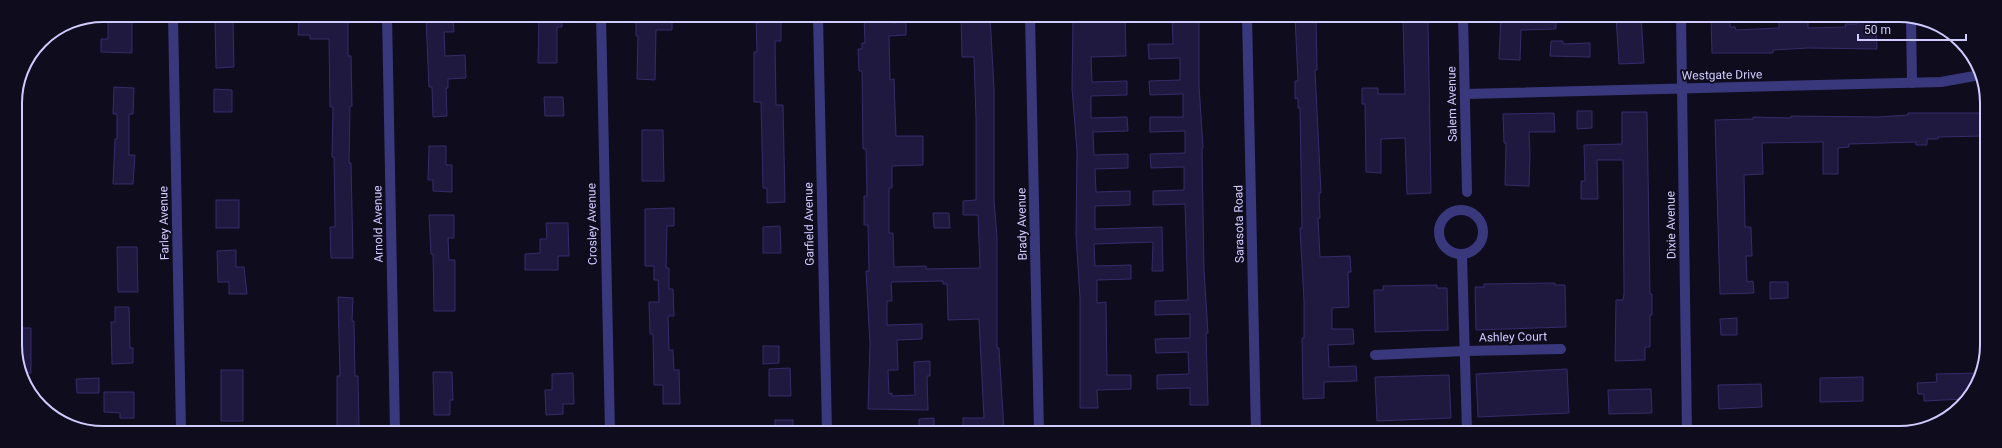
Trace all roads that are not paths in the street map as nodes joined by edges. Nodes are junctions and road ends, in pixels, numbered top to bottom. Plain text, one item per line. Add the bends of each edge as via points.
1 (173, 22) edge
2 (387, 22) edge
3 (601, 22) edge
4 (818, 22) edge
5 (1030, 22) edge
6 (1247, 22) edge
7 (1463, 22) edge
8 (1681, 22) edge
9 (1911, 23) edge
10 (1976, 77) edge
11 (1912, 83) junction
12 (1682, 88) junction
13 (1465, 94) junction
14 (1467, 192) dead end
15 (1462, 254) junction
16 (1561, 349) dead end
17 (1465, 351) junction
18 (1375, 355) dead end
19 (181, 426) edge
20 (395, 426) edge
21 (610, 426) edge
22 (827, 426) edge
23 (1040, 426) edge
24 (1256, 426) edge
25 (1467, 426) edge
26 (1687, 426) edge

1 - 19 street, Farley Avenue
2 - 20 street, Arnold Avenue
3 - 21 street, Crosley Avenue
4 - 22 street, Garfield Avenue
5 - 23 street, Brady Avenue
6 - 24 street, Sarasota Road
7 - 13 street, Salem Avenue
8 - 12 street, Dixie Avenue
9 - 11 street
10 - 11 street, Westgate Drive
11 - 12 street, Westgate Drive
12 - 13 street, Westgate Drive
12 - 26 street, Dixie Avenue
13 - 14 street, Salem Avenue
15 - 15 street via 1470,253 1477,247 1482,240 1483,232 1476,216 1460,210 1444,217 1439,234 1446,249
15 - 17 street, Ashley Court
16 - 17 street, Ashley Court
17 - 18 street, Ashley Court
17 - 25 street, Ashley Court

